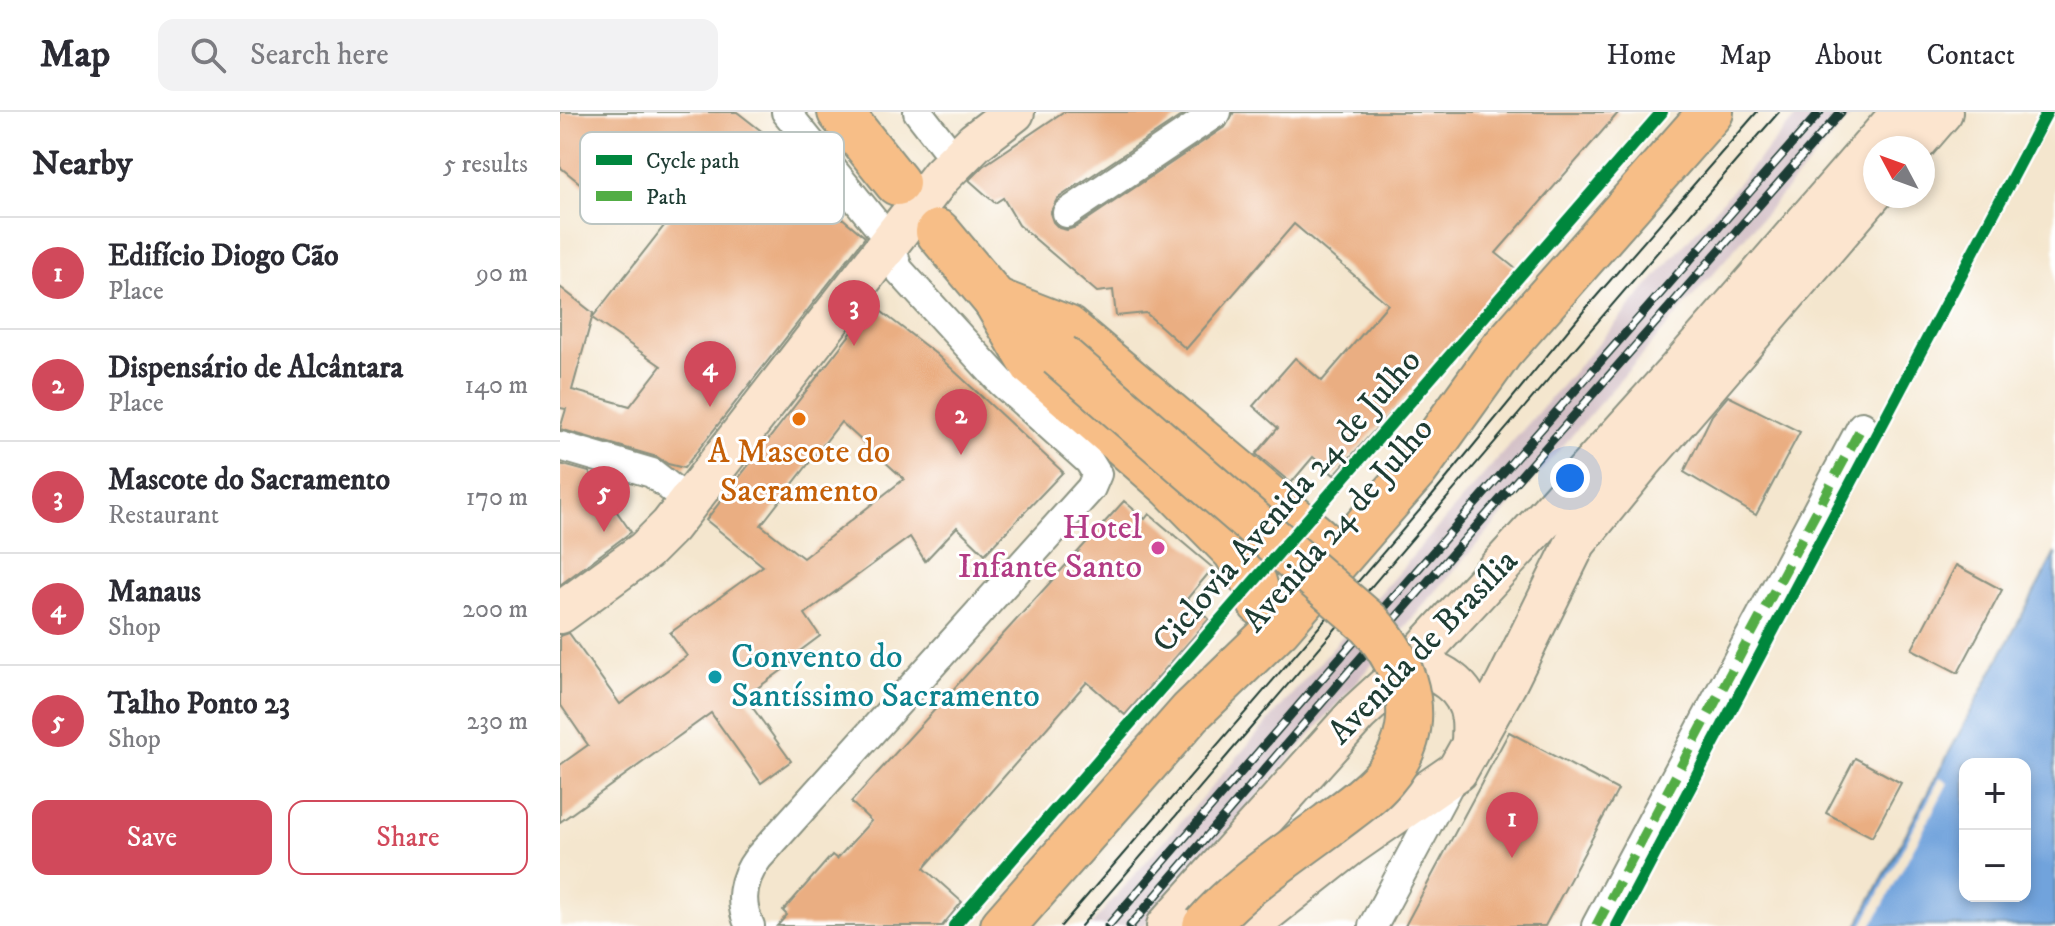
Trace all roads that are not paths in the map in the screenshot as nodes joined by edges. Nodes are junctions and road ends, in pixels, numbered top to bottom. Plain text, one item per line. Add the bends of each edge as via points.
1 (786, 112) edge
2 (840, 112) edge
3 (918, 112) edge
4 (1014, 112) edge
5 (1217, 112) edge
6 (1711, 112) edge
7 (1902, 112) edge
8 (1942, 112) edge
9 (802, 132) edge
10 (1921, 136) edge
11 (948, 168) junction
12 (897, 183) dead end
13 (844, 184) edge
14 (1863, 202) edge
15 (1067, 213) dead end
16 (938, 232) dead end
17 (890, 241) junction
18 (995, 300) junction
19 (1501, 351) junction
20 (1692, 379) junction
21 (1862, 426) dead end
22 (560, 446) edge
23 (689, 502) junction
24 (1317, 538) junction
25 (560, 613) edge
26 (1269, 616) junction
27 (1407, 668) junction
28 (1464, 758) junction
29 (750, 926) edge
30 (1003, 926) edge
31 (1167, 926) edge
32 (1205, 926) edge
33 (1248, 926) edge
34 (1373, 926) edge
35 (1596, 926) edge

1 - 9 street
2 - 12 main road
3 - 11 street
4 - 11 street
5 - 15 street
6 - 19 main road, Avenida 24 de Julho
7 - 20 street, Avenida de Brasília
8 - 10 street
11 - 17 street
13 - 17 street
14 - 20 street, Avenida de Brasília
16 - 18 main road
17 - 23 street
17 - 29 street via 898,269 1001,382 1097,474 1091,488 758,858 742,900
18 - 24 main road via 1067,328
18 - 26 main road via 1033,365 1171,486 1235,551
18 - 32 main road, bridge via 1370,624 1392,651 1406,686 1408,728 1386,777 1251,882
19 - 24 main road, Avenida 24 de Julho via 1395,451
19 - 26 main road, Avenida 24 de Julho via 1416,469
20 - 27 street, Avenida de Brasília
20 - 28 street, Avenida de Brasília via 1576,542
21 - 35 street
22 - 23 street via 652,473
23 - 25 street via 645,551
24 - 26 main road, Avenida 24 de Julho
26 - 30 main road, Avenida 24 de Julho
27 - 28 street via 1437,671 1466,700 1472,717
27 - 31 street, Avenida de Brasília via 1348,724
28 - 33 street, Avenida de Brasília
28 - 34 street

